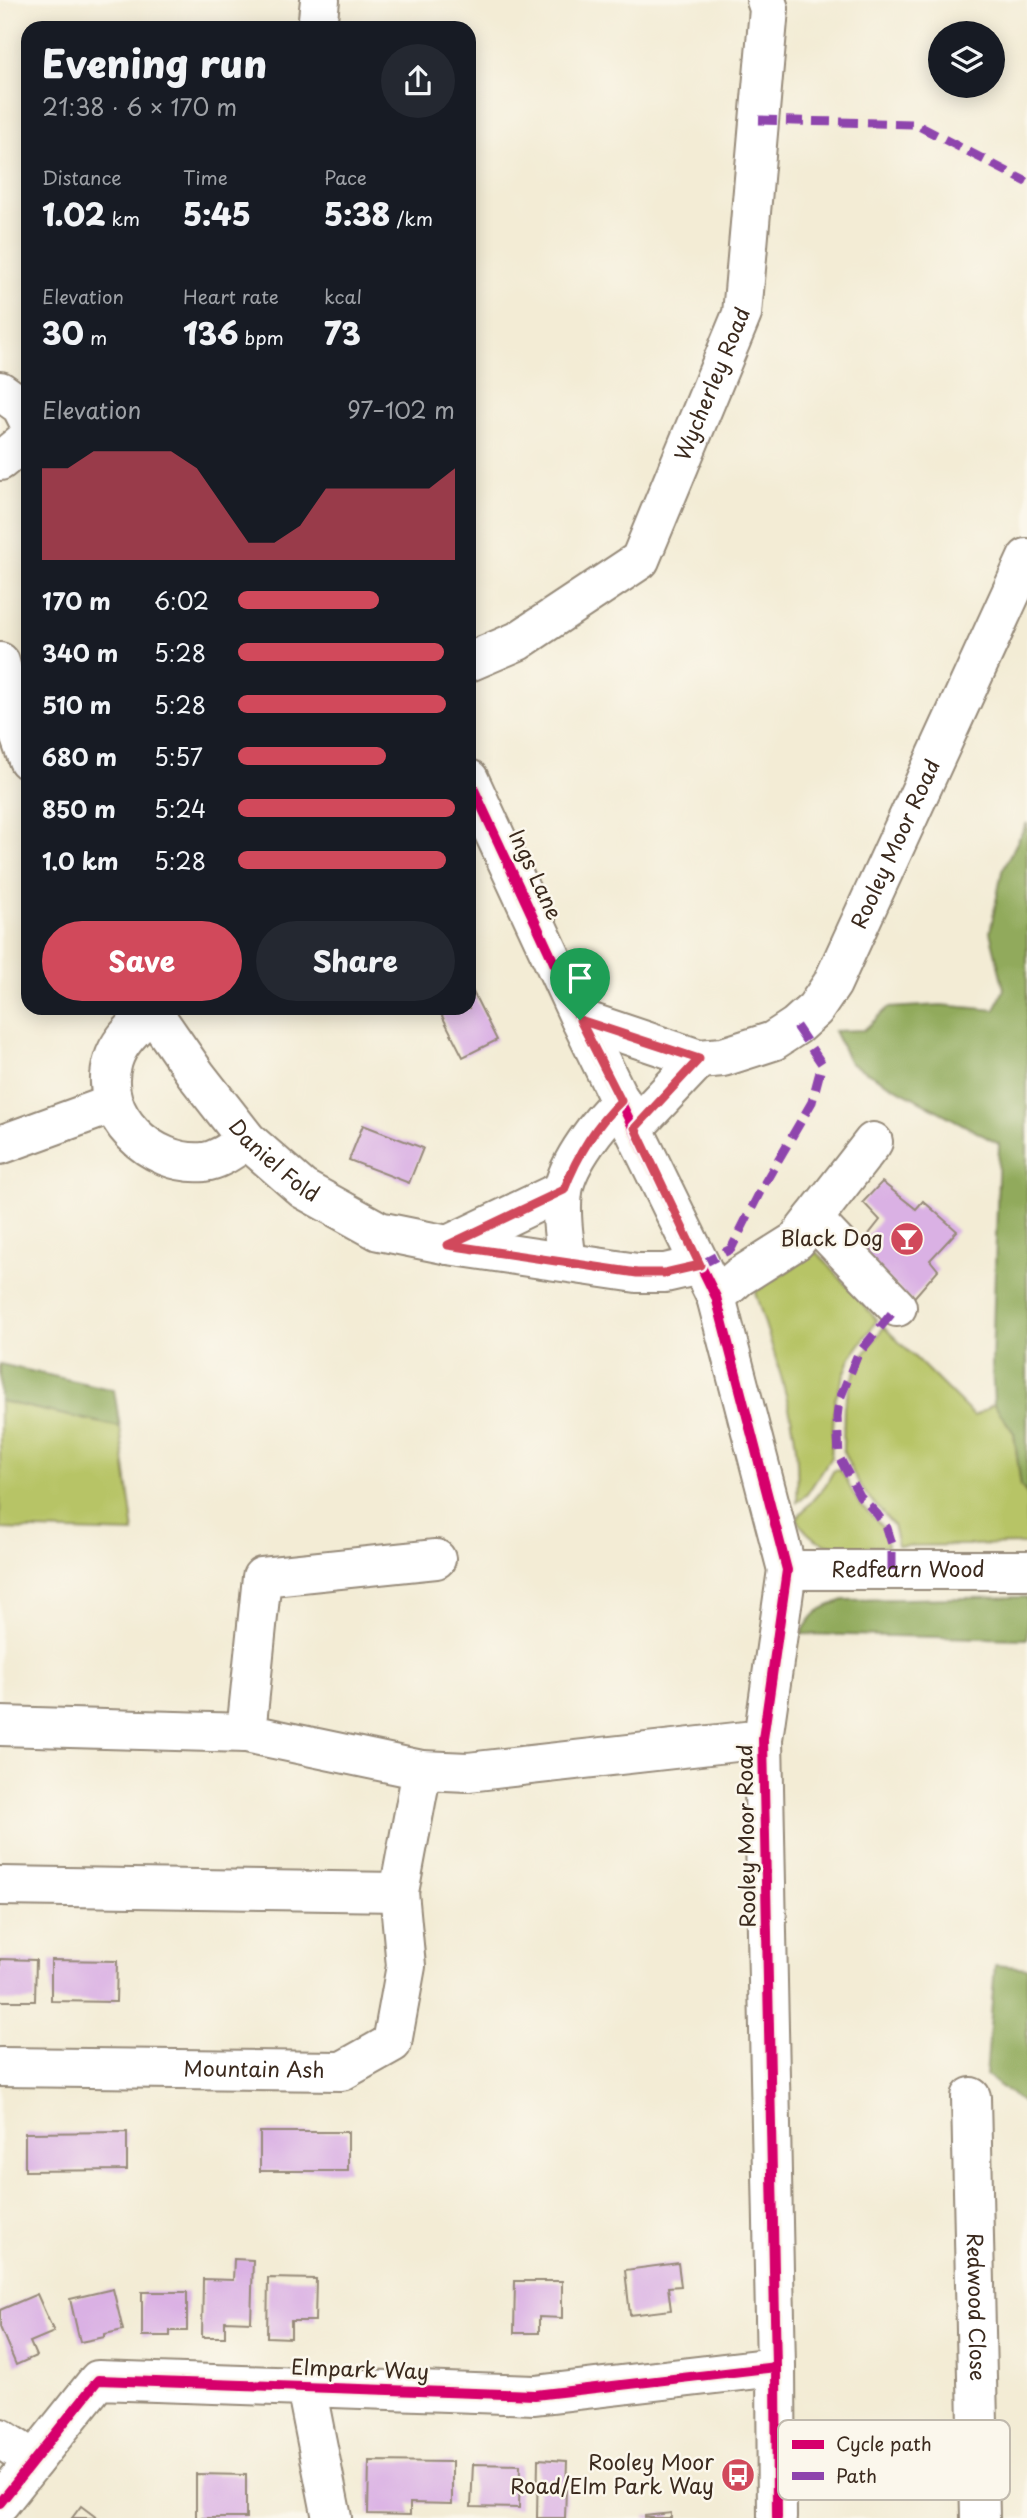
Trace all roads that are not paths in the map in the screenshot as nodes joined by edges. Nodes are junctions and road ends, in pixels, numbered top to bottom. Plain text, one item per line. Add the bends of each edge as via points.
1 (320, 0) edge
2 (766, 0) edge
3 (318, 21) edge
4 (0, 391) edge
5 (21, 406) edge
6 (21, 444) edge
7 (0, 461) edge
8 (1027, 558) edge
9 (476, 659) edge
10 (0, 662) edge
11 (21, 740) edge
12 (476, 794) edge
13 (145, 1015) edge
14 (155, 1015) edge
15 (580, 1020) junction
16 (699, 1059) junction
17 (113, 1104) junction
18 (628, 1114) junction
19 (247, 1140) junction
20 (873, 1142) dead end
21 (0, 1145) edge
22 (657, 1177) joint
23 (564, 1190) junction
24 (813, 1219) junction
25 (448, 1245) junction
26 (567, 1261) junction
27 (708, 1281) junction
28 (897, 1307) dead end
29 (436, 1559) dead end
30 (787, 1570) junction
31 (1027, 1570) edge
32 (0, 1726) edge
33 (246, 1733) junction
34 (764, 1739) junction
35 (422, 1770) junction
36 (0, 1886) edge
37 (399, 1892) junction
38 (0, 2067) edge
39 (971, 2098) dead end
40 (776, 2367) junction
41 (306, 2387) junction
42 (978, 2420) edge
43 (0, 2438) edge
44 (34, 2460) junction
45 (980, 2500) edge
46 (0, 2503) edge
47 (332, 2518) edge
48 (777, 2518) edge
49 (980, 2518) edge

1 - 3 street
2 - 9 street, Wycherley Road via 769,9 742,314 640,559 519,641
4 - 5 street
6 - 7 street
8 - 16 street, Rooley Moor Road via 832,984 815,1009 773,1041 723,1057
10 - 11 street
12 - 15 street, Ings Lane
13 - 17 street via 124,1038 113,1061 109,1082
14 - 19 street, Daniel Fold
15 - 16 street, Rooley Moor Road
15 - 18 street, Ings Lane
16 - 18 street
17 - 19 street via 135,1135 168,1158 185,1162 217,1159
17 - 21 street
18 - 22 street, Ings Lane
18 - 23 street via 605,1116 572,1167
19 - 25 street, Daniel Fold via 303,1189 379,1231
20 - 24 street
22 - 27 street, Rooley Moor Road
23 - 25 street
23 - 26 street
24 - 27 street via 796,1241 739,1277
24 - 28 street
25 - 26 street, Daniel Fold
26 - 27 street, Daniel Fold
27 - 30 street, Rooley Moor Road
29 - 33 street via 262,1577
30 - 31 street, Redfearn Wood
30 - 34 street, Rooley Moor Road
32 - 33 street
33 - 35 street
34 - 35 street via 480,1771
34 - 40 street, Rooley Moor Road
35 - 37 street, Mountain Ash
36 - 37 street
37 - 38 street, Mountain Ash via 406,1966 393,2043 342,2071
39 - 42 street, Redwood Close
40 - 41 street, Elmpark Way via 535,2395
40 - 48 street, Rooley Moor Road
41 - 44 street, Elmpark Way via 98,2380
41 - 47 street
43 - 44 street
44 - 46 street, Elmpark Way
45 - 49 street, Redwood Close

